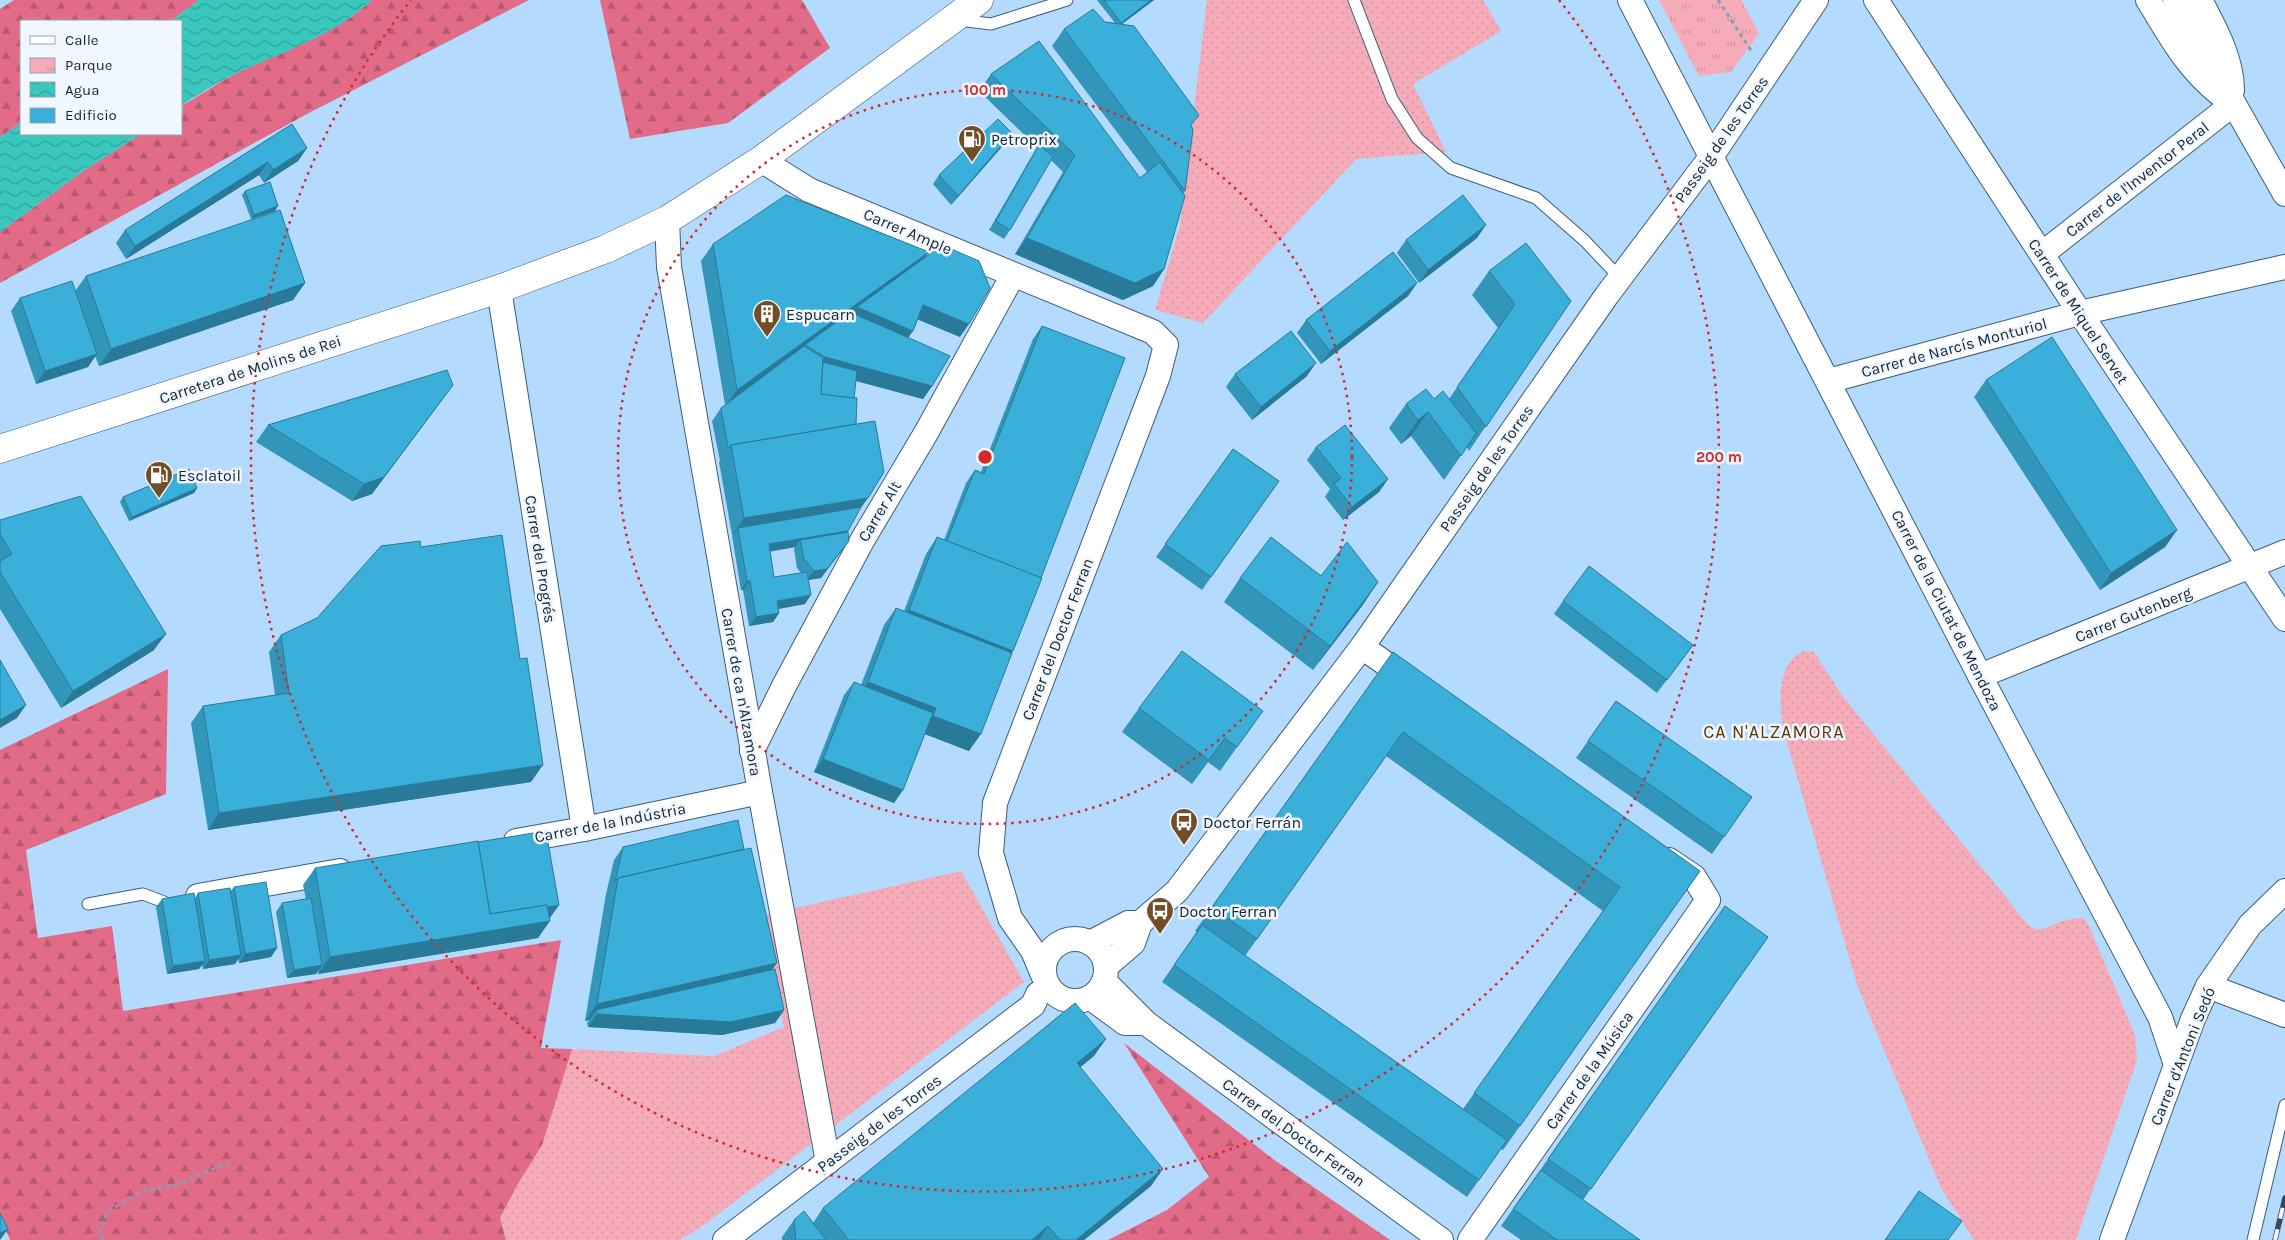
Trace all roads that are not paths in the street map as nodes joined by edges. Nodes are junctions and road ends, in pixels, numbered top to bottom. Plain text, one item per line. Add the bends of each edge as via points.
1 (979, 0) edge
2 (1067, 0) edge
3 (1354, 0) edge
4 (1630, 0) edge
5 (1816, 0) edge
6 (1876, 0) edge
7 (2148, 0) edge
8 (2175, 0) edge
9 (2200, 0) edge
10 (952, 20) junction
11 (2232, 104) junction
12 (1711, 157) junction
13 (761, 160) junction
14 (2285, 194) edge
15 (667, 220) junction
16 (2042, 254) junction
17 (2285, 267) edge
18 (1012, 275) junction
19 (1620, 278) junction
20 (499, 289) junction
21 (2080, 313) junction
22 (1166, 345) joint
23 (1828, 381) junction
24 (0, 449) edge
25 (2285, 552) edge
26 (2249, 567) junction
27 (2285, 619) edge
28 (1362, 647) junction
29 (1980, 676) junction
30 (1426, 692) edge
31 (752, 751) junction
32 (760, 792) junction
33 (584, 829) junction
34 (496, 844) edge
35 (1653, 849) edge
36 (359, 868) edge
37 (2285, 891) edge
38 (164, 902) joint
39 (88, 904) dead end
40 (1140, 923) junction
41 (1022, 934) junction
42 (1059, 942) junction
43 (1090, 943) junction
44 (1101, 982) junction
45 (1051, 986) junction
46 (2208, 986) junction
47 (2285, 1015) edge
48 (2176, 1066) junction
49 (2285, 1105) edge
50 (828, 1162) junction
51 (736, 1236) edge
52 (1441, 1240) edge
53 (1470, 1240) edge
54 (2112, 1240) edge
55 (2253, 1240) edge

1 - 10 main road, Carretera de Molins de Rei
2 - 10 lane via 991,24
3 - 19 lane via 1392,99 1417,138 1451,168 1536,198 1585,241
4 - 12 street, Carrer de la Ciutat de Mendoza
5 - 12 street, Passeig de les Torres
6 - 16 street, Carrer de Miquel Servet
7 - 11 street via 2194,71
8 - 11 street
9 - 11 street via 2228,62
10 - 13 main road, Carretera de Molins de Rei
11 - 14 street
11 - 16 street, Carrer de l'Inventor Peral
12 - 19 street, Passeig de les Torres
12 - 23 street, Carrer de la Ciutat de Mendoza
13 - 15 main road, Carretera de Molins de Rei
13 - 18 street, Carrer Ample via 809,190
15 - 20 main road, Carretera de Molins de Rei via 606,250
15 - 31 street, Carrer de ca n'Alzamora via 669,267
16 - 21 street, Carrer de Miquel Servet
17 - 21 street, Carrer de Narcís Monturiol
18 - 22 street, Carrer Ample via 1153,332
18 - 31 street, Carrer Alt via 863,539
19 - 28 street, Passeig de les Torres
20 - 24 main road, Carretera de Molins de Rei
20 - 33 street, Carrer del Progrés
21 - 23 street, Carrer de Narcís Monturiol
21 - 26 street, Carrer de Miquel Servet
22 - 41 street, Carrer del Doctor Ferran via 1158,376 995,803 991,853 1010,918
23 - 29 street, Carrer de la Ciutat de Mendoza
25 - 26 street, Carrer Gutenberg
26 - 27 street, Carrer de Miquel Servet
26 - 29 street, Carrer Gutenberg
28 - 30 street
28 - 40 street, Passeig de les Torres via 1178,891
29 - 48 street, Carrer de la Ciutat de Mendoza via 2160,1017
31 - 32 street, Carrer de ca n'Alzamora
32 - 33 street, Carrer de la Indústria
32 - 50 street, Carrer de ca n'Alzamora
33 - 34 street, Carrer de la Indústria
35 - 53 street, Carrer de la Música via 1694,877 1708,900
36 - 38 street
37 - 46 street, Carrer d'Antoni Sedó via 2250,924
38 - 39 lane via 144,894
40 - 43 street, Passeig de les Torres via 1128,924
40 - 44 street, Passeig de les Torres via 1133,943
41 - 42 street
41 - 45 street, Carrer del Doctor Ferran
42 - 43 street via 1071,939
42 - 45 street via 1044,962
43 - 44 street via 1103,954
44 - 45 street via 1080,1002 1067,1001
44 - 52 street, Carrer del Doctor Ferran via 1146,1023
45 - 50 street, Passeig de les Torres via 1033,1005
46 - 47 street
46 - 48 street, Carrer d'Antoni Sedó
48 - 54 street, Carrer d'Antoni Sedó
49 - 55 lane
50 - 51 street, Passeig de les Torres

